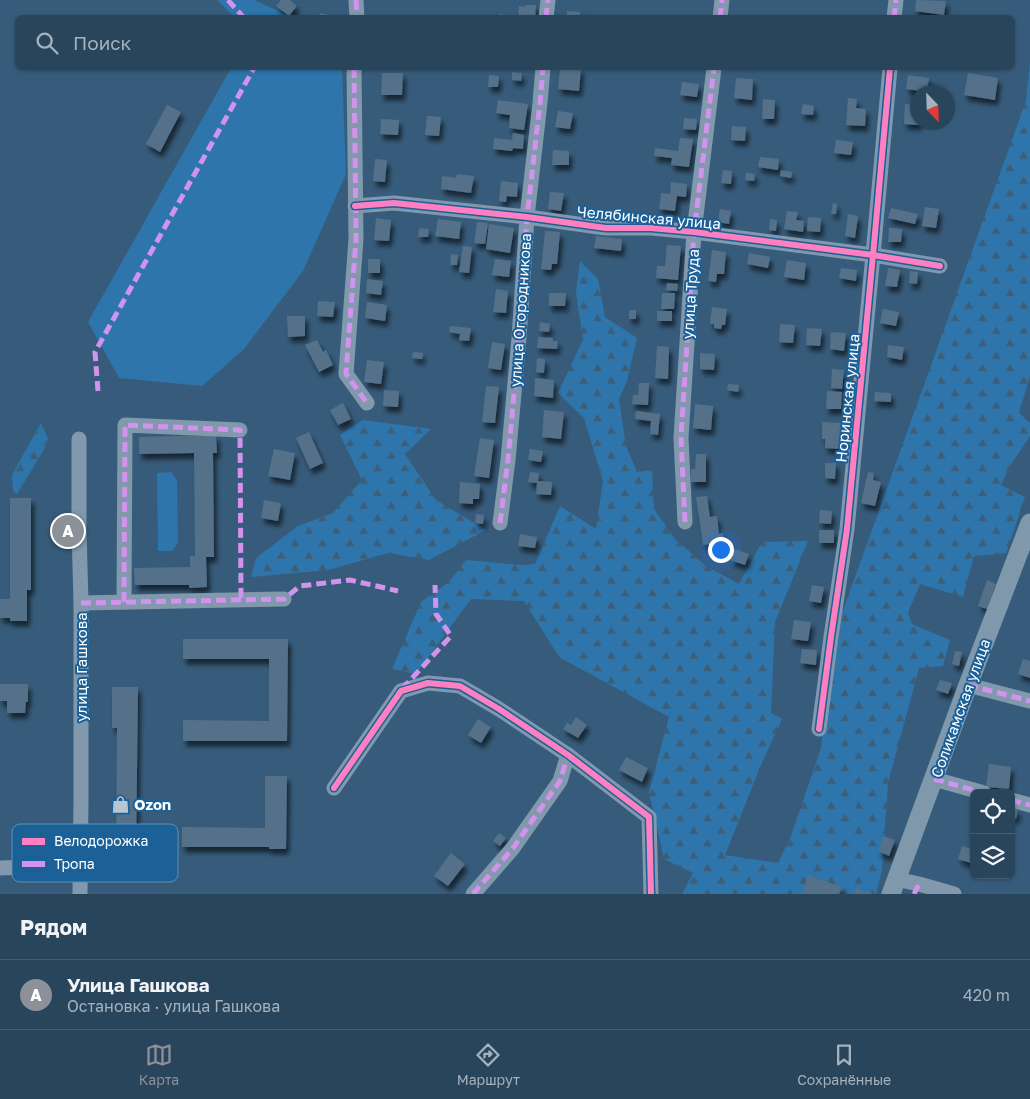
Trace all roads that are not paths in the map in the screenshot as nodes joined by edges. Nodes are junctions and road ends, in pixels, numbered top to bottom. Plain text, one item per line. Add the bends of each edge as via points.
1 (356, 0) edge
2 (548, 0) edge
3 (722, 0) edge
4 (896, 0) edge
5 (357, 15) edge
6 (546, 15) edge
7 (720, 15) edge
8 (894, 15) edge
9 (354, 70) edge
10 (543, 70) edge
11 (714, 70) edge
12 (890, 70) edge
13 (355, 206) junction
14 (527, 217) junction
15 (694, 232) junction
16 (873, 255) junction
17 (940, 266) dead end
18 (367, 403) dead end
19 (240, 430) dead end
20 (79, 439) dead end
21 (684, 522) dead end
22 (500, 523) dead end
23 (1030, 523) edge
24 (284, 599) dead end
25 (124, 602) junction
26 (81, 603) junction
27 (968, 685) junction
28 (1030, 702) edge
29 (819, 729) dead end
30 (568, 755) junction
31 (934, 779) junction
32 (334, 788) dead end
33 (970, 789) edge
34 (1015, 801) edge
35 (1030, 805) edge
36 (81, 824) edge
37 (894, 886) edge
38 (473, 894) edge
39 (651, 894) edge
40 (954, 894) edge

1 - 5 street
2 - 6 street
3 - 7 street
4 - 8 street
9 - 13 street
10 - 14 street, улица Огородникова
11 - 15 street, улица Труда
12 - 16 street, Норинская улица
13 - 14 street, Челябинская улица via 394,203
13 - 18 street via 356,239 346,374
14 - 15 street, Челябинская улица via 606,228
14 - 22 street, улица Огородникова via 519,338
15 - 16 street, Челябинская улица
15 - 21 street, улица Труда via 681,438
16 - 17 street, Челябинская улица
16 - 29 street, Норинская улица via 847,530
19 - 25 street via 125,425
20 - 26 street, улица Гашкова
23 - 27 main road, Соликамская улица
24 - 25 street
25 - 26 street
26 - 36 street, улица Гашкова
27 - 28 street
27 - 31 main road, Соликамская улица
30 - 32 street via 460,686 428,683 401,692
30 - 38 street via 560,781 513,848
30 - 39 street via 649,817
31 - 33 street
31 - 37 main road, Соликамская улица
34 - 35 street
37 - 40 street via 919,884

